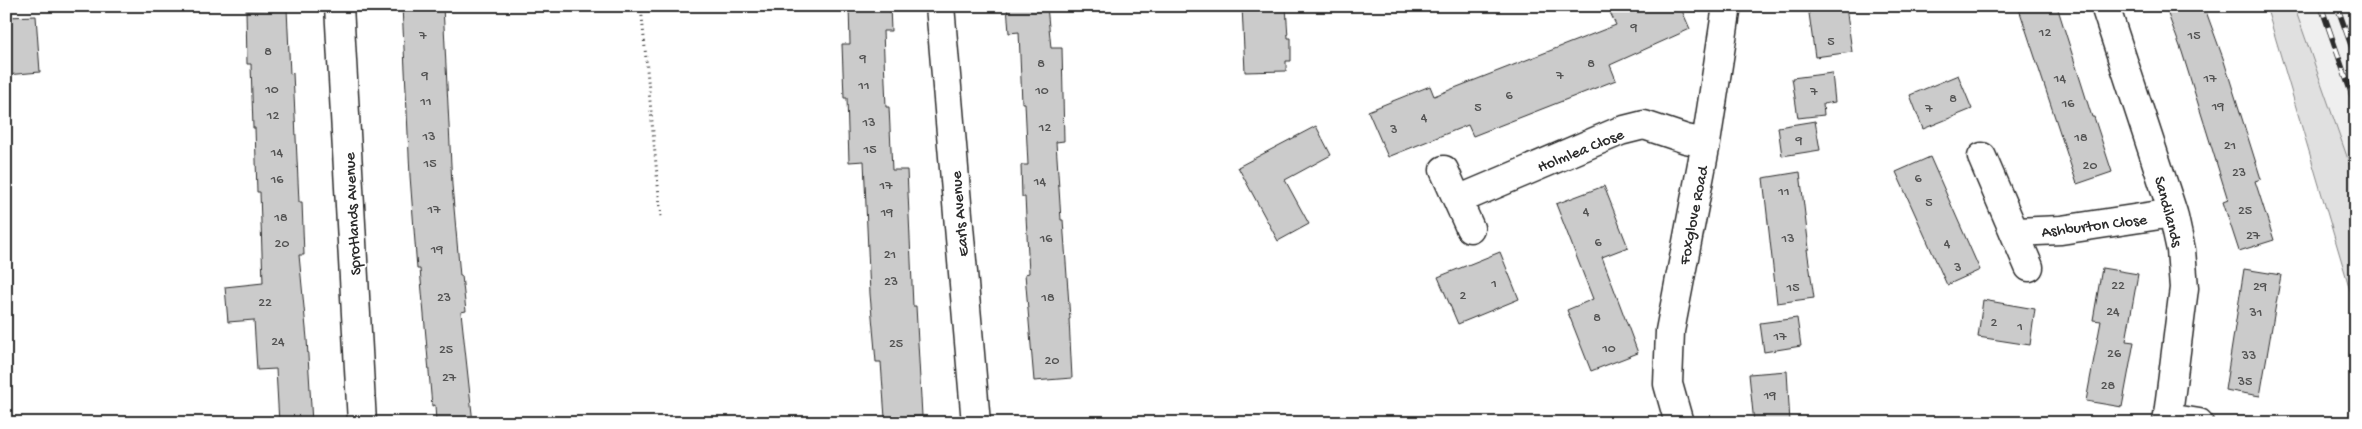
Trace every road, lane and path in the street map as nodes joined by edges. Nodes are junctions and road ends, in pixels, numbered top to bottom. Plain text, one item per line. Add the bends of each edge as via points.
1 (339, 6) edge
2 (641, 6) edge
3 (940, 6) edge
4 (1727, 6) edge
5 (2105, 6) edge
6 (1706, 143) junction
7 (1982, 158) dead end
8 (1444, 170) dead end
9 (1458, 200) junction
10 (2173, 213) junction
11 (661, 217) dead end
12 (1470, 228) dead end
13 (2014, 232) junction
14 (2029, 267) dead end
15 (2167, 420) edge
16 (362, 423) edge
17 (976, 423) edge
18 (1679, 423) edge
19 (2199, 423) edge

1 - 16 street, Sprotlands Avenue
2 - 11 path
3 - 17 street, Earls Avenue
4 - 6 street, Foxglove Road
5 - 10 street, Sandilands
6 - 9 street, Holmlea Close via 1644,125 1620,131
6 - 18 street, Foxglove Road via 1670,331 1668,384
7 - 13 street, Ashburton Close
8 - 9 street
9 - 12 street
10 - 13 street, Ashburton Close via 2061,230
10 - 15 street, Sandilands via 2182,250 2184,288
13 - 14 street, Ashburton Close
15 - 19 street

